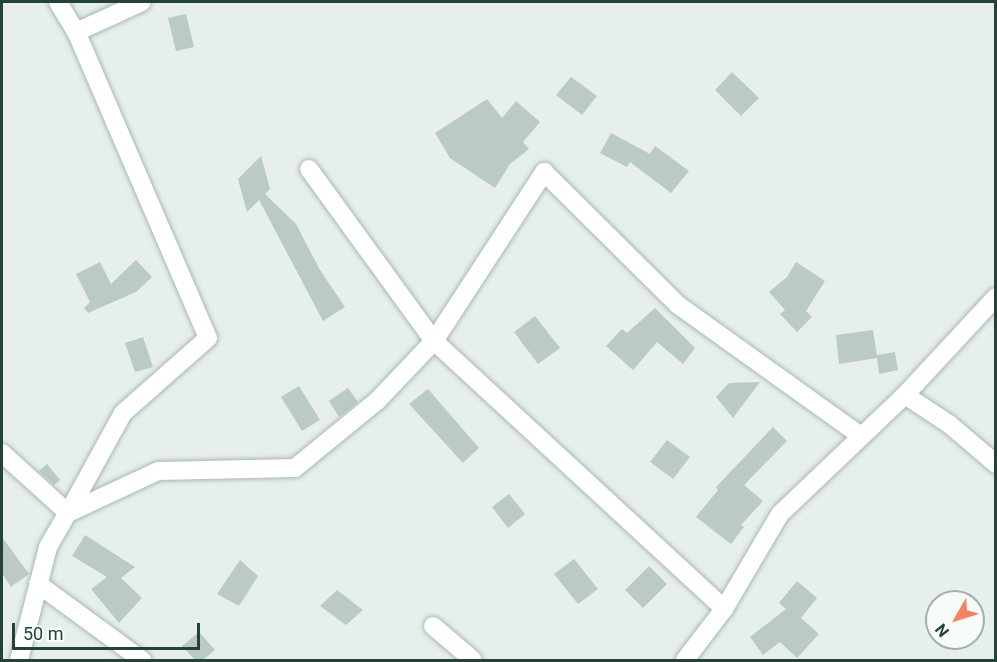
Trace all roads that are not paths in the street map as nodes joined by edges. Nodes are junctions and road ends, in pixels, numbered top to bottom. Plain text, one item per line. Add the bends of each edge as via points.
1 (58, 2) edge
2 (142, 2) edge
3 (76, 32) junction
4 (309, 169) dead end
5 (996, 297) edge
6 (434, 341) junction
7 (905, 395) junction
8 (861, 436) junction
9 (2, 453) edge
10 (996, 464) edge
11 (68, 513) junction
12 (38, 584) junction
13 (724, 609) junction
14 (433, 626) dead end
15 (19, 660) edge
16 (142, 660) edge
17 (473, 660) edge
18 (685, 660) edge

1 - 3 street
2 - 3 street
3 - 11 street via 208,338 123,413
4 - 6 street
5 - 7 street
6 - 8 street via 543,172 678,305
6 - 11 street via 378,400 295,468 158,471
6 - 13 street
7 - 8 street
7 - 10 street via 949,424
8 - 13 street via 780,514
9 - 11 street
11 - 12 street via 48,547
12 - 15 street
12 - 16 street
13 - 18 street
14 - 17 street

